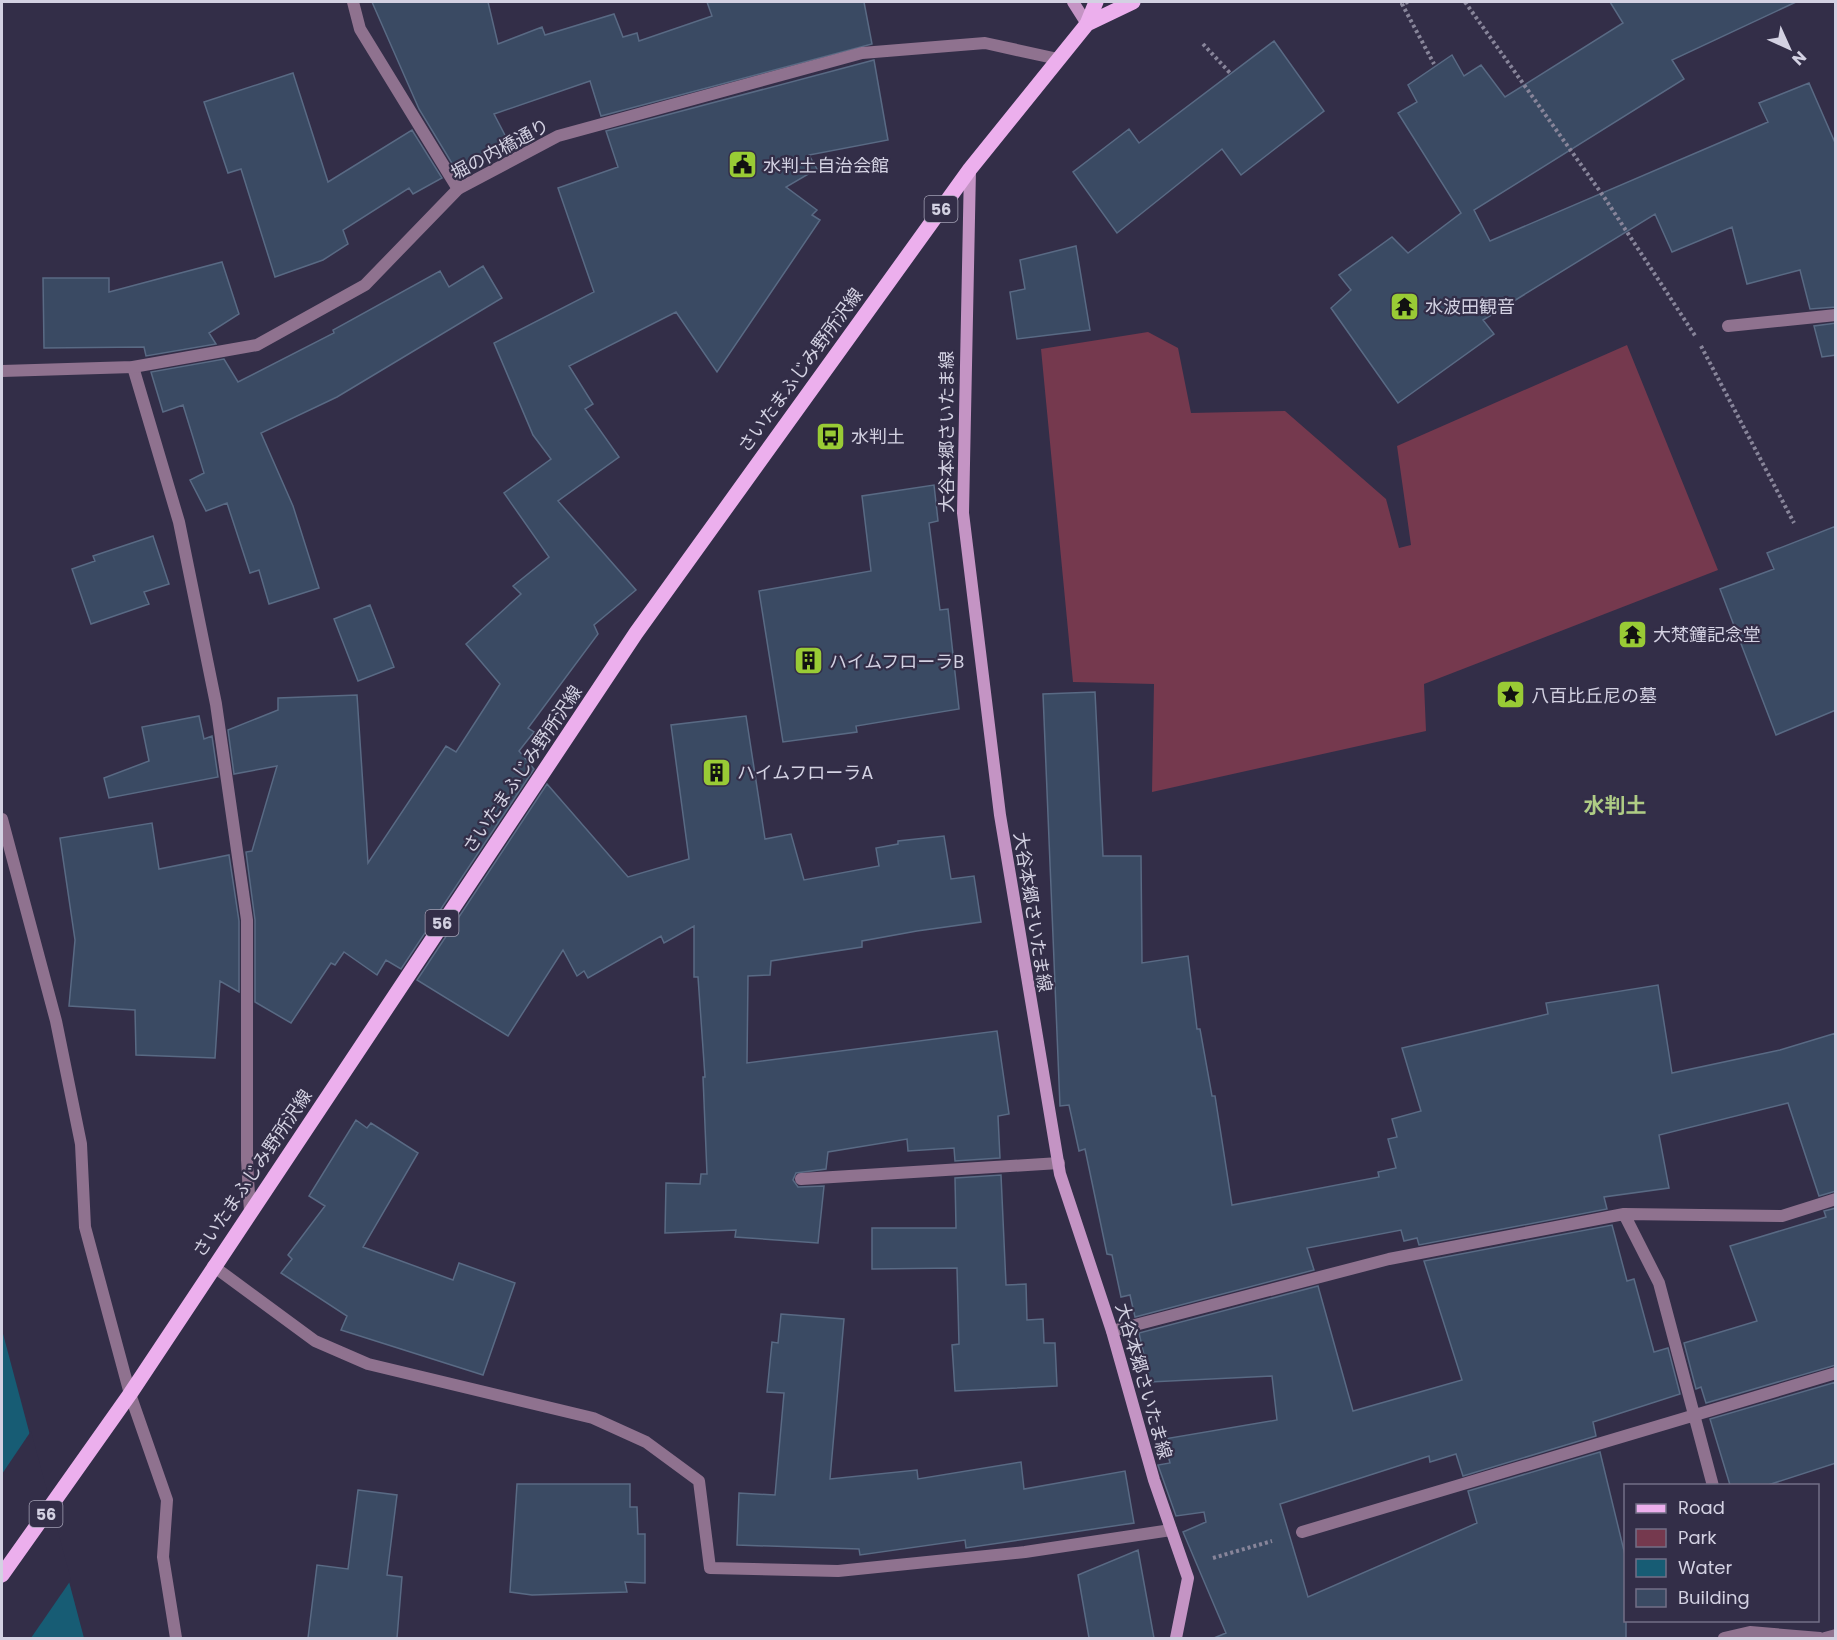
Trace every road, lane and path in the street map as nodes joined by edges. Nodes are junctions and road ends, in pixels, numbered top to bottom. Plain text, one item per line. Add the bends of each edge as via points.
1 (353, 2) edge
2 (1073, 2) edge
3 (1096, 2) edge
4 (1133, 2) edge
5 (1408, 2) edge
6 (1465, 2) edge
7 (1087, 24) junction
8 (1203, 44) dead end
9 (1058, 59) junction
10 (1434, 64) dead end
11 (1231, 74) dead end
12 (970, 169) junction
13 (458, 189) junction
14 (1836, 315) edge
15 (1728, 326) dead end
16 (133, 367) junction
17 (2, 371) edge
18 (1794, 523) dead end
19 (2, 819) edge
20 (1059, 1163) junction
21 (801, 1179) dead end
22 (1836, 1199) edge
23 (250, 1212) junction
24 (1624, 1214) junction
25 (213, 1266) junction
26 (1112, 1330) junction
27 (1836, 1373) edge
28 (130, 1394) junction
29 (1693, 1414) junction
30 (1713, 1484) edge
31 (1171, 1530) junction
32 (1302, 1532) joint
33 (1184, 1567) junction
34 (2, 1575) edge
35 (1751, 1622) edge
36 (1754, 1633) junction
37 (1836, 1635) edge
38 (176, 1638) edge
39 (1176, 1638) edge
40 (1724, 1638) edge
41 (1822, 1638) edge

1 - 13 street via 360,29
2 - 7 main road
3 - 7 main road, さいたまふじみ野所沢線 / 56
4 - 7 main road
5 - 10 path via 1402,4
6 - 18 path via 1604,197 1694,334
7 - 9 main road, さいたまふじみ野所沢線 / 56
8 - 11 path
9 - 12 main road, さいたまふじみ野所沢線 / 56
9 - 13 street, 堀の内橋通り via 985,43 862,53 558,136
12 - 20 main road, 大谷本郷さいたま線 via 963,513 1000,815
12 - 23 main road, さいたまふじみ野所沢線 / 56 via 636,633
13 - 16 street, 堀の内橋通り via 364,285 257,345
14 - 15 street
16 - 17 street, 堀の内橋通り
16 - 23 street via 179,522 216,704 245,909
19 - 28 street via 56,1021 81,1143 85,1227
20 - 21 street
20 - 26 main road, 大谷本郷さいたま線
22 - 24 street via 1782,1216
23 - 25 main road, さいたまふじみ野所沢線 / 56
24 - 26 street via 1389,1259
24 - 29 street via 1659,1283
25 - 28 main road, さいたまふじみ野所沢線 / 56
25 - 31 street via 315,1341 368,1364 593,1418 646,1442 699,1481 710,1568 838,1571 1025,1551
26 - 31 main road, 大谷本郷さいたま線
27 - 29 street
28 - 34 main road, さいたまふじみ野所沢線 / 56
28 - 38 street via 167,1500 163,1557
29 - 30 street
29 - 32 street
31 - 33 main road, 大谷本郷さいたま線
32 - 33 path
33 - 39 main road, 大谷本郷さいたま線 via 1188,1578
35 - 36 street
36 - 40 street
36 - 41 street
37 - 41 street

